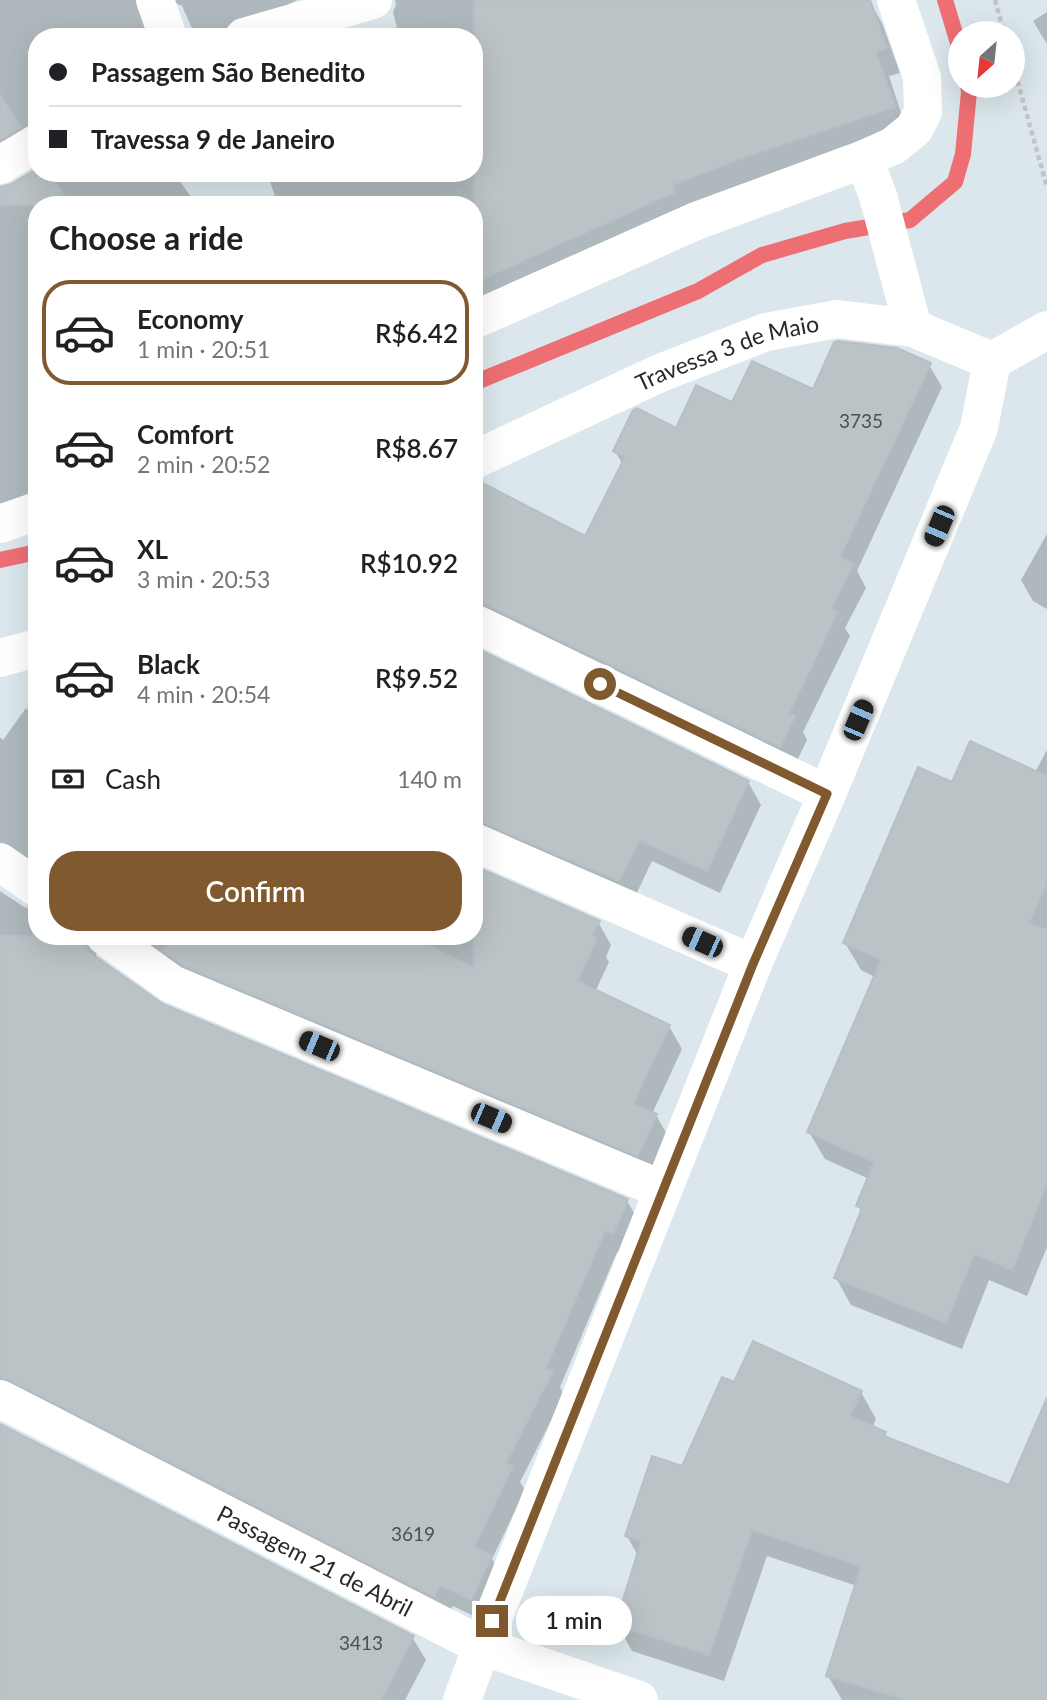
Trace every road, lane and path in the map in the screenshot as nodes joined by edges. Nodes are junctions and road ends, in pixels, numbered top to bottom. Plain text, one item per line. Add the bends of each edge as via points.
1 (155, 0) edge
2 (373, 0) edge
3 (897, 0) edge
4 (995, 0) edge
5 (1001, 21) edge
6 (165, 28) edge
7 (275, 28) edge
8 (1022, 98) edge
9 (28, 148) edge
10 (864, 159) junction
11 (0, 165) edge
12 (1047, 187) edge
13 (483, 316) edge
14 (913, 322) junction
15 (1047, 330) edge
16 (992, 361) junction
17 (483, 456) edge
18 (28, 514) edge
19 (0, 524) edge
20 (483, 628) edge
21 (28, 650) edge
22 (0, 658) edge
23 (827, 794) junction
24 (483, 846) edge
25 (0, 862) edge
26 (28, 882) edge
27 (118, 945) edge
28 (753, 964) junction
29 (663, 1190) junction
30 (0, 1399) edge
31 (482, 1646) junction
32 (462, 1700) edge
33 (639, 1700) edge

1 - 6 street
2 - 7 street
3 - 10 street via 922,78 923,112 915,129
4 - 5 path
8 - 12 path
9 - 11 street
10 - 13 street via 696,221
10 - 14 street
14 - 16 street, Travessa 3 de Maio
14 - 17 street, Travessa 3 de Maio via 836,318 766,332 660,373
15 - 16 street
16 - 23 street via 979,428
18 - 19 street
20 - 23 street
21 - 22 street
23 - 28 street
24 - 28 street
25 - 26 street
27 - 29 street via 172,984
28 - 29 street
29 - 31 street
30 - 31 street, Passagem 21 de Abril
31 - 32 street
31 - 33 street, Passagem 21 de Abril

